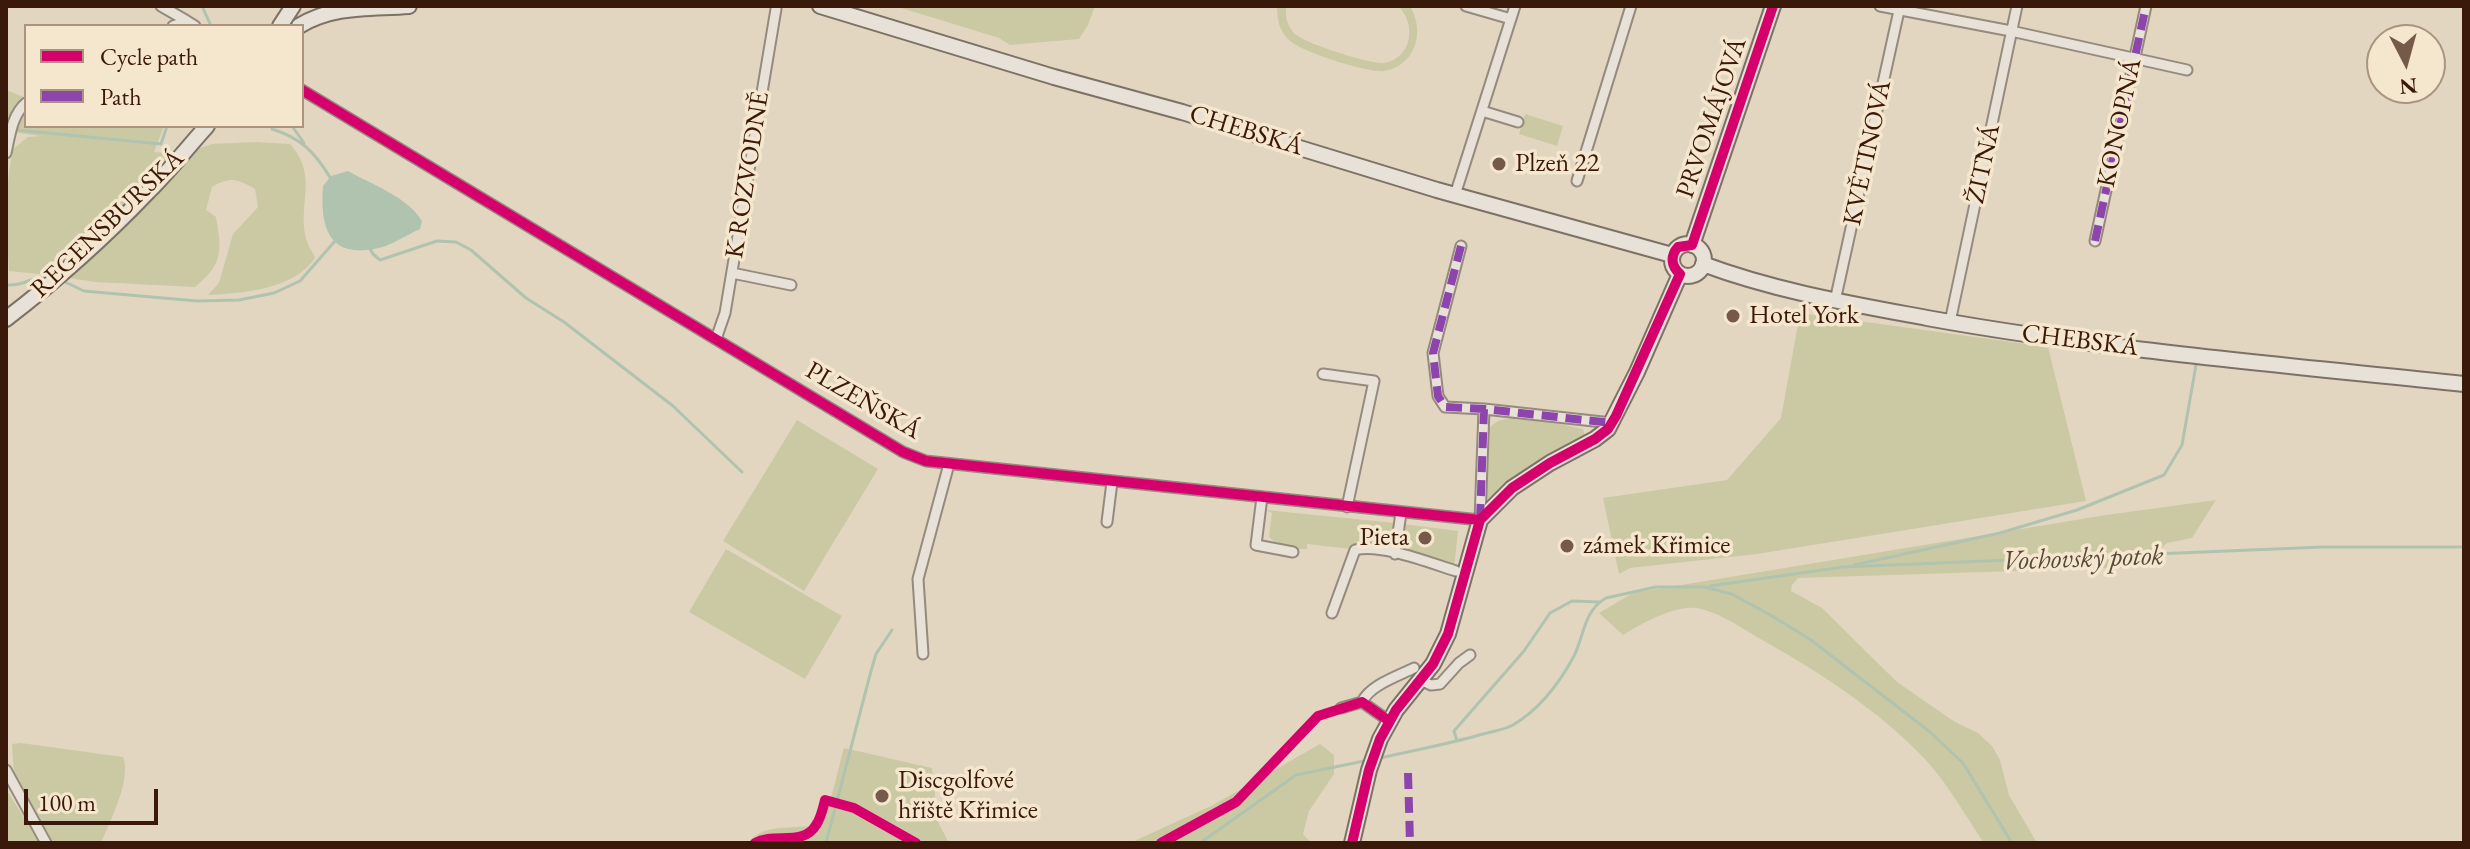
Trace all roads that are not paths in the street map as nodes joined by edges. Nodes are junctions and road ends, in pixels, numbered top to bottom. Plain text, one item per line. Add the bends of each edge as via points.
1 (161, 6) edge
2 (293, 6) edge
3 (362, 6) edge
4 (409, 6) edge
5 (820, 6) edge
6 (1466, 6) edge
7 (1515, 6) edge
8 (1631, 6) edge
9 (1773, 6) edge
10 (1880, 6) edge
11 (2017, 6) edge
12 (2146, 6) edge
13 (1900, 8) edge
14 (776, 9) dead end
15 (1511, 19) junction
16 (191, 24) edge
17 (281, 24) edge
18 (303, 24) edge
19 (2011, 31) junction
20 (2134, 58) junction
21 (2187, 70) dead end
22 (304, 91) edge
23 (24, 105) edge
24 (1482, 111) junction
25 (1518, 122) dead end
26 (205, 128) edge
27 (6, 153) edge
28 (1577, 181) dead end
29 (1455, 195) junction
30 (2095, 241) dead end
31 (1692, 245) junction
32 (1461, 246) dead end
33 (1672, 255) junction
34 (1703, 264) junction
35 (732, 273) junction
36 (1680, 274) junction
37 (791, 285) dead end
38 (1835, 301) junction
39 (6, 319) edge
40 (1950, 322) junction
41 (716, 339) junction
42 (1323, 374) dead end
43 (2464, 384) edge
44 (1484, 409) junction
45 (1614, 420) junction
46 (949, 464) junction
47 (1112, 482) junction
48 (1262, 497) junction
49 (1347, 507) junction
50 (1401, 513) junction
51 (1480, 520) junction
52 (1107, 522) dead end
53 (1293, 552) dead end
54 (1395, 554) junction
55 (1456, 571) dead end
56 (1332, 613) dead end
57 (923, 654) dead end
58 (1470, 655) dead end
59 (1417, 674) junction
60 (1362, 702) junction
61 (1341, 708) dead end
62 (1389, 721) junction
63 (6, 770) edge
64 (46, 843) edge
65 (1352, 843) edge

1 - 16 street
2 - 17 main road
3 - 4 main road
3 - 18 main road
5 - 29 main road, CHEBSKÁ
6 - 15 street
7 - 15 street
8 - 28 street
9 - 31 main road, PRVOMÁJOVÁ
10 - 13 street
11 - 19 street, ŽITNÁ
12 - 20 street, KONOPNÁ
13 - 19 street
13 - 38 street, KVĚTINOVÁ
14 - 35 street, K ROZVODNĚ
15 - 24 street
19 - 20 street
19 - 40 street, ŽITNÁ
20 - 21 street
20 - 30 street, KONOPNÁ
22 - 41 street, PLZEŇSKÁ
23 - 27 street via 11,128
24 - 25 street
24 - 29 street
26 - 39 main road, REGENSBURSKÁ via 150,191
29 - 33 main road, CHEBSKÁ
31 - 33 main road via 1678,247
31 - 34 main road via 1700,250
32 - 44 street via 1433,353 1438,396 1445,407
33 - 36 main road
34 - 36 main road via 1694,274
34 - 38 main road, CHEBSKÁ
35 - 37 street
35 - 41 street, K ROZVODNĚ
36 - 45 main road
38 - 40 main road, CHEBSKÁ
40 - 43 main road, CHEBSKÁ
41 - 46 street, PLZEŇSKÁ via 903,452
42 - 49 street via 1374,381
44 - 45 street
44 - 51 street
45 - 51 main road via 1595,439 1512,488
46 - 47 street, PLZEŇSKÁ
46 - 57 street via 918,579
47 - 48 street, PLZEŇSKÁ
47 - 52 street
48 - 49 street, PLZEŇSKÁ
48 - 53 street via 1256,545
49 - 50 street, PLZEŇSKÁ
50 - 51 street, PLZEŇSKÁ
50 - 54 street
51 - 59 main road via 1448,634 1439,655
54 - 55 street
54 - 56 street via 1355,550
58 - 59 street via 1440,684 1431,685
59 - 60 street via 1374,689
59 - 62 main road
60 - 61 street
60 - 62 street
62 - 65 main road via 1366,783
63 - 64 street

